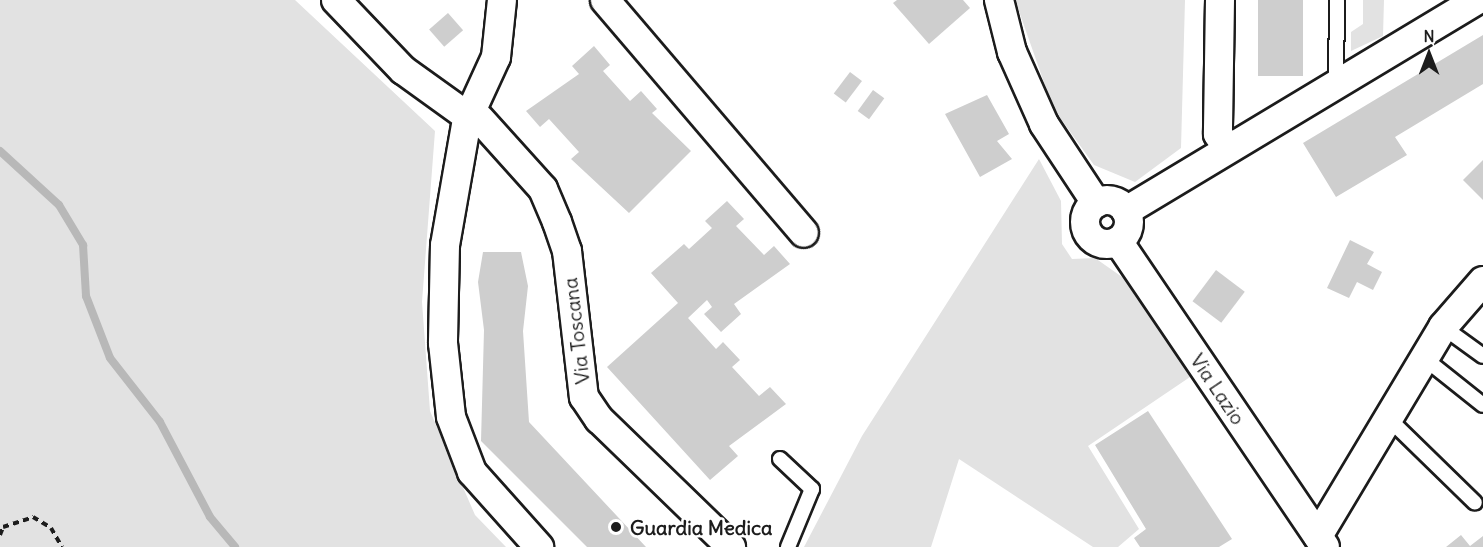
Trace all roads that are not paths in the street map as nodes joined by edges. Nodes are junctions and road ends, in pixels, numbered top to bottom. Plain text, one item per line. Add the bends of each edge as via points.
1 (336, 0) edge
2 (502, 0) edge
3 (605, 0) edge
4 (999, 0) edge
5 (1220, 0) edge
6 (1337, 0) edge
7 (1477, 0) edge
8 (1336, 82) junction
9 (470, 115) junction
10 (1227, 148) junction
11 (1096, 202) junction
12 (1126, 211) junction
13 (804, 233) dead end
14 (1118, 241) junction
15 (1483, 281) edge
16 (1443, 327) junction
17 (1483, 356) edge
18 (1424, 358) junction
19 (1483, 405) edge
20 (1386, 416) junction
21 (780, 459) dead end
22 (1475, 504) dead end
23 (1322, 542) edge
24 (539, 547) edge
25 (731, 547) edge
26 (788, 547) edge

1 - 9 street, Via Toscana via 403,70
2 - 9 street via 496,57
3 - 13 street
4 - 11 street via 1012,52 1044,124
5 - 10 street via 1218,134
6 - 8 lane
7 - 8 street
8 - 10 street
9 - 24 street via 445,255 443,343 451,417 472,472
9 - 25 street, Via Toscana via 543,189 557,222 567,251 577,375 584,397 599,419
10 - 12 street
11 - 12 street via 1116,201
11 - 14 street via 1085,219 1079,240
12 - 14 street via 1127,231
14 - 23 street, Via Lazio
15 - 16 street, Via Lazio
16 - 17 lane
16 - 18 street, Via Lazio
18 - 19 lane
18 - 20 street, Via Lazio
20 - 22 lane
20 - 23 street, Via Lazio
21 - 26 lane via 812,489

